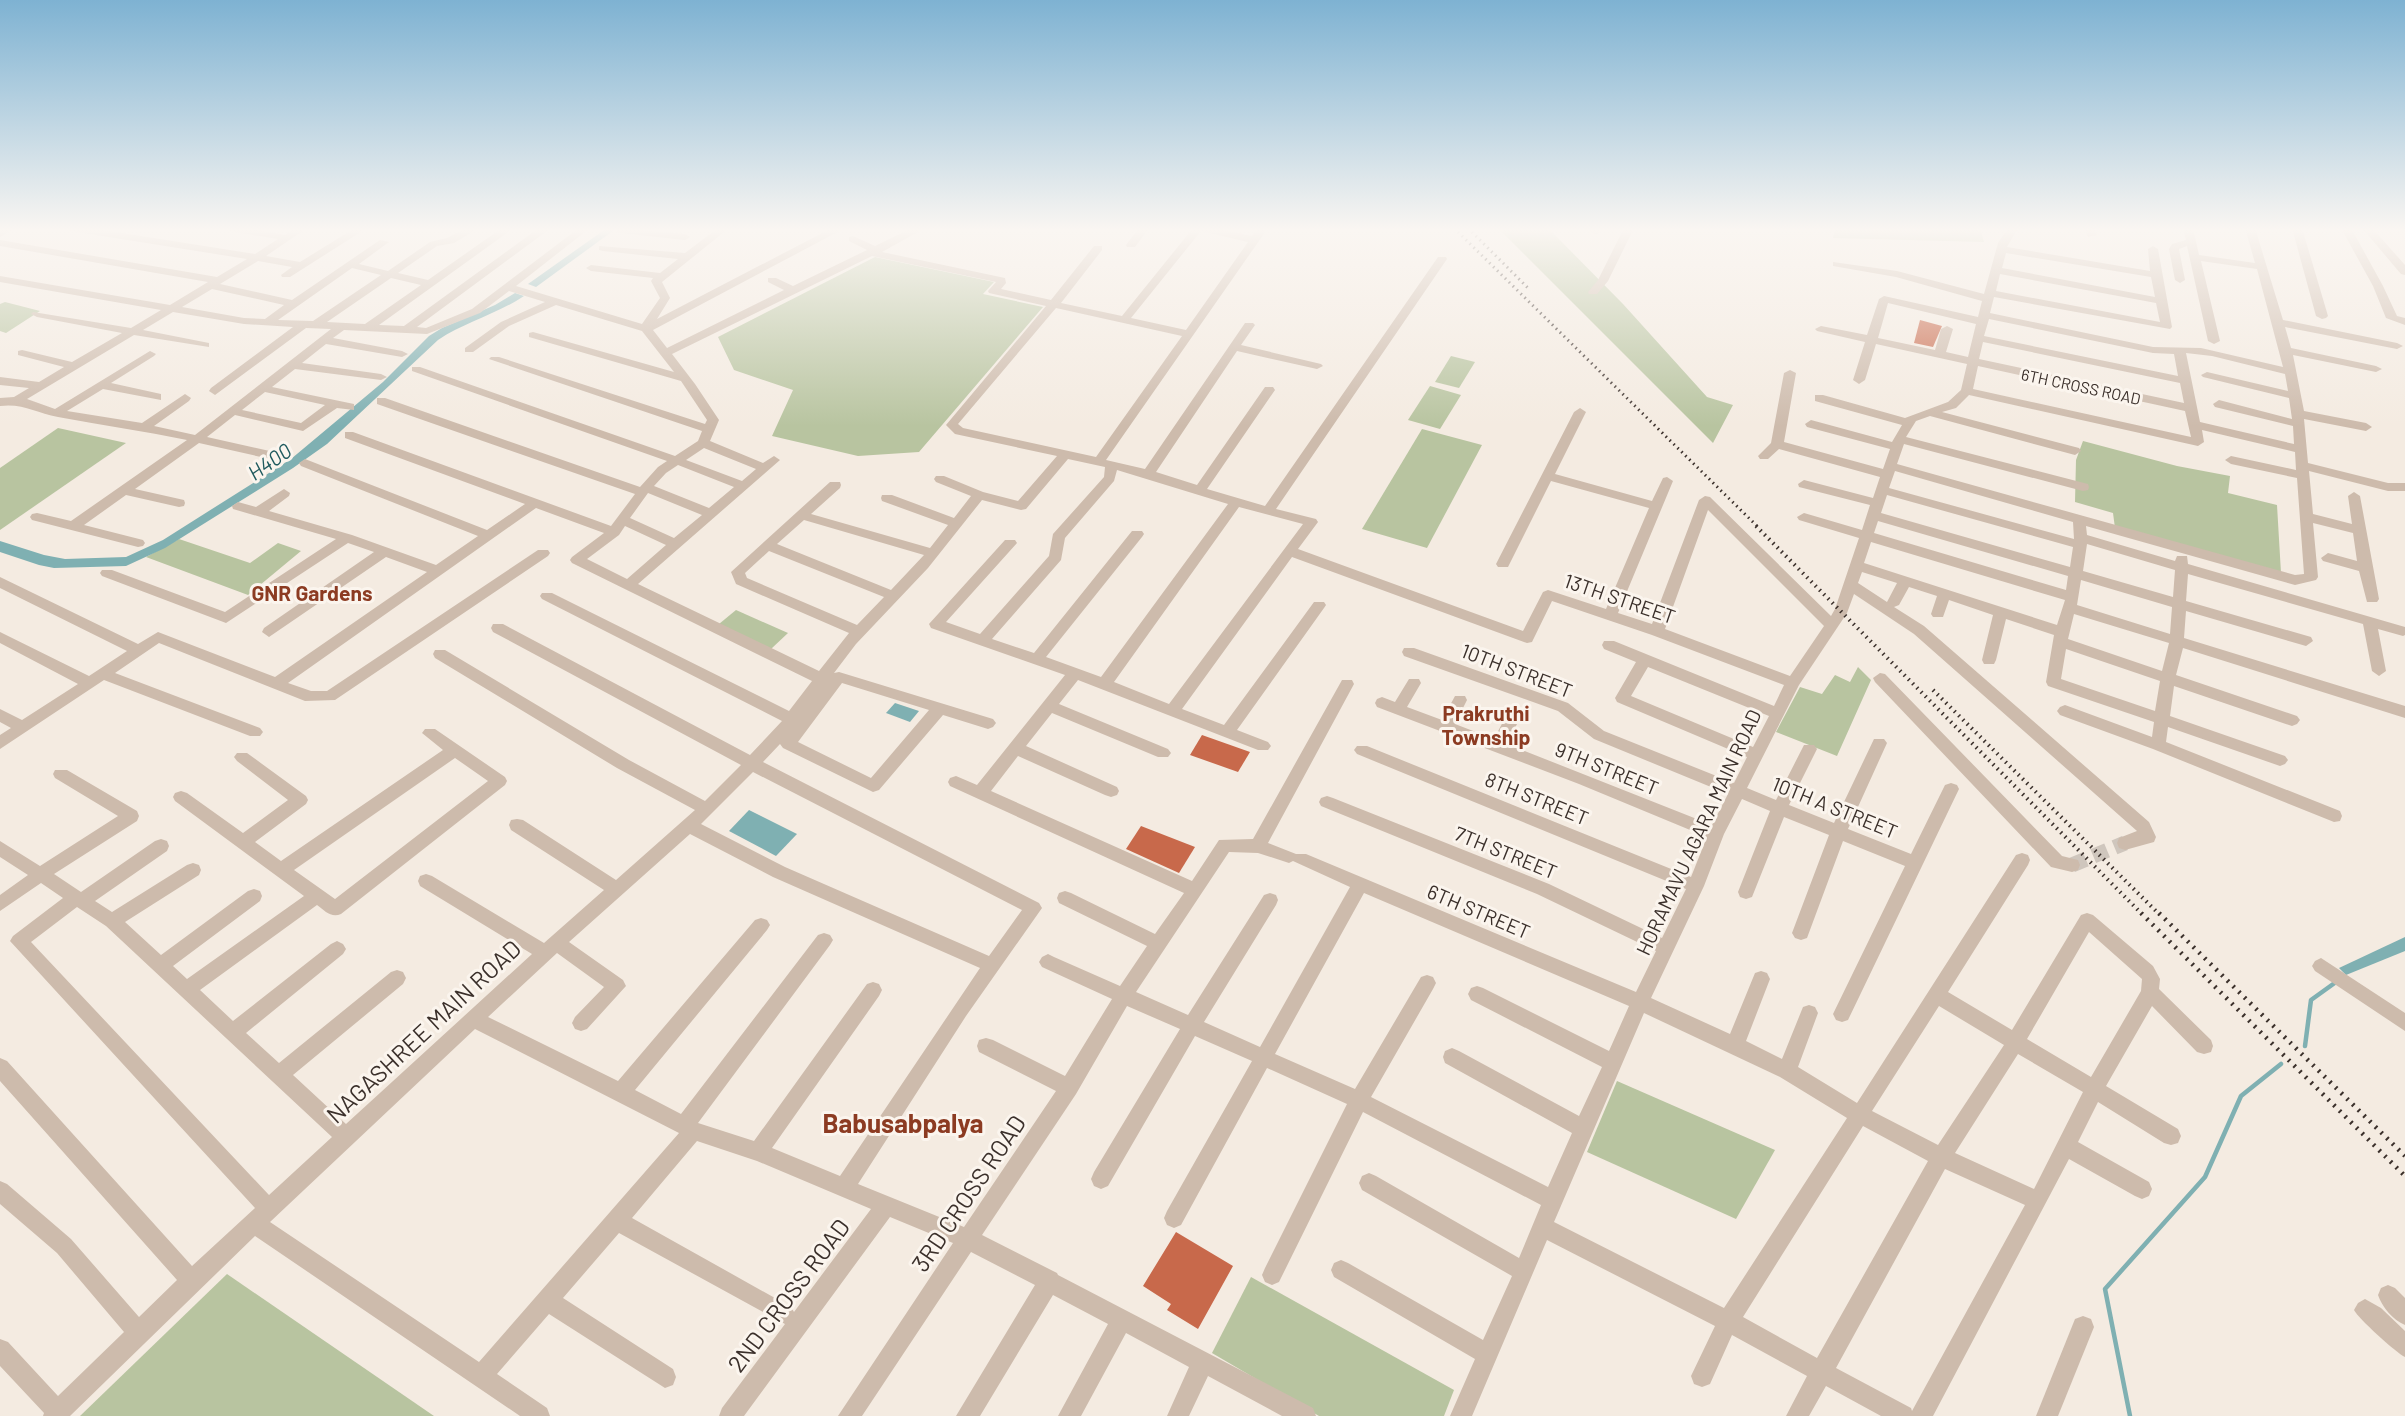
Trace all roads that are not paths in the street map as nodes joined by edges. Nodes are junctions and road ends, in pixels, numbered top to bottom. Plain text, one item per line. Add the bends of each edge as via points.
1 (92, 294) edge
2 (193, 294) edge
3 (255, 294) edge
4 (308, 294) edge
5 (357, 294) edge
6 (416, 294) edge
7 (456, 294) edge
8 (508, 294) edge
9 (529, 294) edge
10 (662, 294) edge
11 (711, 294) edge
12 (788, 294) edge
13 (1007, 294) edge
14 (1062, 294) edge
15 (1145, 294) edge
16 (1217, 294) edge
17 (1418, 294) edge
18 (1982, 294) edge
19 (2124, 294) edge
20 (2160, 294) edge
21 (2203, 294) edge
22 (2269, 294) edge
23 (2316, 294) edge
24 (2382, 294) edge
25 (1990, 296) junction
26 (2161, 301) junction
27 (554, 302) junction
28 (293, 304) junction
29 (1054, 304) junction
30 (171, 307) junction
31 (37, 314) dead end
32 (2322, 316) dead end
33 (1984, 318) junction
34 (1124, 320) junction
35 (2276, 322) junction
36 (2405, 322) edge
37 (266, 323) junction
38 (1250, 325) dead end
39 (309, 326) junction
40 (341, 327) junction
41 (2166, 327) junction
42 (1821, 328) dead end
43 (366, 329) junction
44 (646, 329) junction
45 (1947, 329) dead end
46 (132, 331) junction
47 (405, 331) junction
48 (1190, 334) junction
49 (533, 335) dead end
50 (1978, 338) junction
51 (1872, 339) junction
52 (324, 340) junction
53 (2214, 341) dead end
54 (205, 345) dead end
55 (2397, 346) dead end
56 (1236, 347) junction
57 (469, 350) dead end
58 (2286, 350) junction
59 (2174, 351) junction
60 (22, 352) dead end
61 (665, 353) junction
62 (150, 354) dead end
63 (402, 354) dead end
64 (1940, 354) junction
65 (495, 359) dead end
66 (1972, 363) junction
67 (293, 365) junction
68 (73, 366) junction
69 (1317, 366) dead end
70 (416, 369) dead end
71 (2376, 369) dead end
72 (1790, 372) dead end
73 (2289, 372) junction
74 (2207, 375) dead end
75 (381, 377) dead end
76 (683, 378) junction
77 (1859, 380) dead end
78 (0, 381) edge
79 (2185, 381) junction
80 (102, 385) junction
81 (40, 386) junction
82 (262, 388) junction
83 (1269, 390) dead end
84 (215, 391) dead end
85 (1967, 391) junction
86 (2294, 396) junction
87 (157, 397) dead end
88 (185, 398) dead end
89 (1819, 398) dead end
90 (17, 400) junction
91 (381, 401) dead end
92 (0, 403) edge
93 (334, 404) junction
94 (2219, 404) dead end
95 (350, 407) dead end
96 (2190, 408) junction
97 (233, 411) junction
98 (56, 412) junction
99 (1580, 412) dead end
100 (1930, 413) junction
101 (2298, 419) junction
102 (1909, 423) junction
103 (1811, 424) dead end
104 (2195, 425) junction
105 (2366, 427) dead end
106 (144, 428) junction
107 (710, 429) junction
108 (349, 435) dead end
109 (196, 439) junction
110 (703, 443) junction
111 (1898, 443) junction
112 (1777, 444) junction
113 (2300, 449) junction
114 (2075, 451) dead end
115 (1065, 454) junction
116 (270, 455) dead end
117 (1764, 456) dead end
118 (676, 460) junction
119 (2231, 460) dead end
120 (305, 463) dead end
121 (1105, 464) junction
122 (2301, 470) junction
123 (1148, 474) junction
124 (1547, 476) junction
125 (940, 479) dead end
126 (1667, 481) dead end
127 (1804, 484) dead end
128 (835, 485) dead end
129 (743, 486) junction
130 (2083, 487) dead end
131 (2405, 487) edge
132 (644, 489) junction
133 (124, 490) junction
134 (1199, 490) junction
135 (1882, 490) junction
136 (284, 493) dead end
137 (979, 495) junction
138 (2354, 496) dead end
139 (887, 498) dead end
140 (536, 502) junction
141 (1236, 502) junction
142 (179, 503) dead end
143 (238, 506) dead end
144 (1656, 506) junction
145 (1268, 511) junction
146 (258, 512) junction
147 (711, 514) junction
148 (801, 515) junction
149 (37, 517) dead end
150 (1804, 517) dead end
151 (2306, 517) junction
152 (2079, 518) junction
153 (956, 523) junction
154 (73, 526) junction
155 (619, 526) junction
156 (2358, 530) junction
157 (1137, 534) dead end
158 (488, 535) junction
159 (1867, 536) junction
160 (347, 538) junction
161 (2080, 541) junction
162 (138, 543) dead end
163 (1010, 543) dead end
164 (676, 544) junction
165 (768, 546) junction
166 (2184, 548) junction
167 (385, 551) junction
168 (1289, 551) junction
169 (543, 553) dead end
170 (932, 553) junction
171 (2328, 558) dead end
172 (1503, 564) dead end
173 (1856, 565) junction
174 (2181, 568) junction
175 (2365, 568) junction
176 (436, 570) junction
177 (107, 573) dead end
178 (2077, 573) junction
179 (1906, 580) junction
180 (0, 582) edge
181 (1851, 584) junction
182 (628, 585) junction
183 (1945, 593) junction
184 (547, 596) dead end
185 (894, 596) junction
186 (2372, 599) dead end
187 (1894, 602) dead end
188 (2071, 602) junction
189 (2181, 604) junction
190 (1319, 605) dead end
191 (2001, 612) junction
192 (1611, 614) junction
193 (1938, 614) dead end
194 (2370, 622) junction
195 (1832, 625) junction
196 (498, 628) dead end
197 (1657, 631) junction
198 (2403, 631) dead end
199 (269, 632) dead end
200 (859, 632) junction
201 (0, 637) edge
202 (2061, 637) junction
203 (982, 640) junction
204 (2177, 641) junction
205 (2306, 641) dead end
206 (1609, 645) dead end
207 (138, 650) junction
208 (1408, 652) dead end
209 (440, 654) dead end
210 (1036, 660) junction
211 (1645, 660) junction
212 (1989, 660) dead end
213 (2379, 671) dead end
214 (102, 674) junction
215 (1075, 674) junction
216 (820, 678) junction
217 (1880, 678) dead end
218 (2168, 678) junction
219 (89, 683) junction
220 (277, 683) junction
221 (1414, 683) dead end
222 (1793, 683) junction
223 (1347, 684) dead end
224 (1104, 685) junction
225 (1460, 700) dead end
226 (1382, 703) dead end
227 (1050, 706) junction
228 (940, 708) junction
229 (1398, 709) junction
230 (1172, 711) junction
231 (2065, 711) dead end
232 (802, 712) junction
233 (2405, 712) edge
234 (1777, 714) junction
235 (0, 715) edge
236 (2162, 719) junction
237 (1511, 720) dead end
238 (2292, 720) dead end
239 (988, 723) dead end
240 (23, 728) junction
241 (1445, 728) junction
242 (255, 732) dead end
243 (1227, 732) junction
244 (430, 733) dead end
245 (0, 743) edge
246 (1879, 743) dead end
247 (2158, 745) junction
248 (1263, 746) dead end
249 (1015, 748) junction
250 (1497, 748) junction
251 (1809, 748) dead end
252 (455, 750) junction
253 (1362, 750) dead end
254 (1163, 753) dead end
255 (1757, 755) junction
256 (242, 758) dead end
257 (2280, 760) dead end
258 (752, 764) junction
259 (61, 774) dead end
260 (956, 782) dead end
261 (1951, 789) dead end
262 (1739, 790) junction
263 (1111, 791) dead end
264 (980, 793) junction
265 (182, 797) dead end
266 (1327, 802) dead end
267 (1780, 807) junction
268 (708, 808) junction
269 (2334, 816) dead end
270 (517, 825) dead end
271 (689, 826) junction
272 (1839, 831) junction
273 (1716, 834) junction
274 (243, 842) junction
275 (2125, 843) tunnel mouth
276 (161, 846) dead end
277 (1258, 846) junction
278 (1, 850) edge
279 (2022, 860) dead end
280 (1915, 862) junction
281 (2072, 865) dead end
282 (193, 870) dead end
283 (281, 870) junction
284 (41, 874) junction
285 (426, 881) dead end
286 (1361, 883) junction
287 (1696, 886) junction
288 (617, 889) junction
289 (1195, 890) junction
290 (1746, 892) dead end
291 (254, 896) dead end
292 (317, 896) junction
293 (1065, 898) dead end
294 (79, 900) junction
295 (1269, 900) dead end
296 (0, 904) edge
297 (112, 921) junction
298 (761, 925) dead end
299 (1801, 933) dead end
300 (824, 940) dead end
301 (1159, 944) junction
302 (551, 948) junction
303 (1667, 948) junction
304 (337, 949) dead end
305 (1048, 962) dead end
306 (160, 965) junction
307 (992, 965) junction
308 (2320, 966) dead end
309 (397, 978) dead end
310 (1761, 979) dead end
311 (1427, 983) dead end
312 (186, 990) junction
313 (873, 990) dead end
314 (2150, 992) junction
315 (1477, 994) dead end
316 (1124, 995) junction
317 (1937, 995) junction
318 (1640, 1002) junction
319 (1809, 1013) dead end
320 (1842, 1014) dead end
321 (473, 1019) junction
322 (581, 1023) dead end
323 (2405, 1023) edge
324 (1192, 1025) junction
325 (232, 1032) junction
326 (2015, 1043) junction
327 (1735, 1045) junction
328 (987, 1046) dead end
329 (2204, 1046) dead end
330 (1265, 1057) junction
331 (1452, 1057) dead end
332 (1613, 1063) junction
333 (0, 1067) edge
334 (1787, 1071) junction
335 (278, 1076) junction
336 (1069, 1088) junction
337 (2094, 1089) junction
338 (621, 1092) junction
339 (1359, 1100) junction
340 (1858, 1114) junction
341 (689, 1128) junction
342 (1584, 1129) junction
343 (2171, 1136) dead end
344 (346, 1137) junction
345 (2066, 1146) junction
346 (758, 1152) junction
347 (1941, 1157) junction
348 (1101, 1179) dead end
349 (1369, 1183) dead end
350 (844, 1188) junction
351 (2142, 1189) dead end
352 (0, 1191) edge
353 (1552, 1200) junction
354 (2038, 1201) junction
355 (887, 1204) junction
356 (261, 1216) junction
357 (1174, 1218) dead end
358 (617, 1221) junction
359 (1542, 1227) junction
360 (968, 1239) junction
361 (1341, 1269) dead end
362 (1524, 1272) junction
363 (1272, 1275) dead end
364 (1050, 1280) junction
365 (191, 1281) junction
366 (2388, 1295) dead end
367 (547, 1300) junction
368 (2365, 1310) dead end
369 (784, 1314) dead end
370 (2405, 1314) edge
371 (1122, 1319) junction
372 (1728, 1321) junction
373 (2083, 1327) dead end
374 (139, 1333) junction
375 (2405, 1346) edge
376 (0, 1350) edge
377 (1488, 1355) junction
378 (1203, 1362) junction
379 (1822, 1371) junction
380 (481, 1376) junction
381 (1702, 1376) dead end
382 (665, 1377) dead end
383 (1277, 1409) edge
384 (56, 1414) edge
385 (539, 1416) edge
386 (730, 1416) edge
387 (849, 1416) edge
388 (967, 1416) edge
389 (1069, 1416) edge
390 (1178, 1416) edge
391 (1305, 1416) edge
392 (1461, 1416) edge
393 (1797, 1416) edge
394 (1904, 1416) edge
395 (1921, 1416) edge
396 (2047, 1416) edge

1 - 30 street
2 - 30 street
3 - 28 street
4 - 28 street
5 - 39 street
6 - 43 street
7 - 47 street
8 - 47 street via 447,324 426,331
9 - 27 street
10 - 44 street via 665,298
11 - 44 street
12 - 61 street
13 - 29 street
14 - 29 street
15 - 34 street
16 - 48 street
17 - 145 street
18 - 25 street
19 - 26 street
20 - 26 street
21 - 53 street
22 - 35 street
23 - 32 street
24 - 36 street via 2392,318
25 - 33 street
25 - 41 street
26 - 41 street
27 - 44 street
27 - 57 street via 505,324
28 - 37 street
29 - 34 street
29 - 115 street via 952,425 959,430
30 - 37 street
30 - 46 street
31 - 46 street
33 - 50 street
33 - 51 street via 1884,299
33 - 59 street
34 - 48 street
35 - 55 street
35 - 58 street
37 - 39 street
38 - 56 street
39 - 40 street
39 - 84 street
40 - 43 street
40 - 52 street
41 - 59 street
42 - 51 street, 6TH CROSS ROAD
43 - 47 street
44 - 61 street
45 - 64 street
46 - 54 street
46 - 68 street
48 - 121 street
49 - 76 street
50 - 66 street
50 - 79 street
51 - 64 street, 6TH CROSS ROAD
51 - 77 street
52 - 63 street
52 - 67 street
56 - 69 street
56 - 123 street
58 - 71 street
58 - 73 street
59 - 73 street via 2200,351
59 - 79 street
60 - 68 street
61 - 76 street
62 - 80 street
64 - 66 street, 6TH CROSS ROAD
65 - 107 street
66 - 85 street
66 - 96 street, 6TH CROSS ROAD
67 - 75 street
67 - 82 street
68 - 81 street
70 - 118 street
72 - 112 street
73 - 86 street
74 - 86 street
76 - 107 street via 713,420
78 - 81 street
79 - 96 street
80 - 87 street
80 - 98 street
81 - 90 street
82 - 93 street
82 - 97 street
83 - 134 street
85 - 100 street via 1953,405
85 - 104 street via 2198,442
86 - 101 street
88 - 106 street
89 - 102 street
90 - 92 street
90 - 98 street
91 - 132 street
93 - 95 street
93 - 97 street via 303,427
94 - 101 street
96 - 104 street
97 - 109 street
98 - 106 street
99 - 124 street
100 - 102 street
100 - 114 street
101 - 105 street
101 - 113 street
102 - 111 street, HORAMAVU AGARA MAIN ROAD
103 - 111 street
104 - 113 street
106 - 109 street
107 - 110 street
108 - 140 street
109 - 116 street
109 - 133 street
110 - 118 street
110 - 129 street via 769,464
111 - 130 street
111 - 135 street, HORAMAVU AGARA MAIN ROAD
112 - 117 street
112 - 135 street
113 - 122 street
115 - 121 street
115 - 137 street via 1021,506
118 - 129 street
118 - 132 street
119 - 122 street
120 - 158 street
121 - 123 street
121 - 203 street via 1110,478 1058,537 1056,558
122 - 131 street
122 - 151 street
123 - 134 street
124 - 144 street
124 - 172 street
125 - 137 street
126 - 144 street
127 - 135 street
128 - 148 street
129 - 147 street
132 - 147 street
132 - 155 street
133 - 142 street
133 - 154 street
134 - 141 street
135 - 152 street
135 - 159 street, HORAMAVU AGARA MAIN ROAD
135 - 161 street
135 - 178 street
136 - 146 street
137 - 153 street, NAGASHREE MAIN ROAD
138 - 156 street
139 - 153 street
140 - 155 street
140 - 158 street
141 - 145 street
141 - 224 street
143 - 146 street
144 - 192 street
145 - 168 street via 1311,522
146 - 160 street
147 - 164 street
148 - 165 street
148 - 170 street
149 - 154 street
150 - 159 street
151 - 156 street
151 - 166 street via 2311,577 2295,580
152 - 161 street
152 - 166 street
153 - 170 street, NAGASHREE MAIN ROAD
154 - 162 street
155 - 164 street
155 - 182 street via 577,560
156 - 175 street
157 - 210 street
158 - 176 street
159 - 173 street, HORAMAVU AGARA MAIN ROAD
159 - 188 street
160 - 167 street
160 - 177 street via 226,618
161 - 174 street
161 - 178 street
163 - 203 street via 936,624
164 - 182 street
165 - 185 street
165 - 200 street via 738,572 741,581
166 - 174 street
167 - 176 street
167 - 199 street
168 - 192 street, 13TH STREET via 1527,638 1548,595
168 - 230 street
169 - 220 street via 330,696 310,697
170 - 185 street, NAGASHREE MAIN ROAD
171 - 175 street
173 - 179 street
173 - 181 street, HORAMAVU AGARA MAIN ROAD
174 - 189 street
174 - 194 street
175 - 186 street
176 - 220 street
178 - 188 street
178 - 189 street
179 - 183 street
179 - 187 street
180 - 207 street
181 - 195 street, HORAMAVU AGARA MAIN ROAD
181 - 275 street via 1919,630 2144,827 2148,837
182 - 216 street
183 - 191 street
183 - 193 street
184 - 232 street
185 - 200 street, NAGASHREE MAIN ROAD
188 - 202 street
188 - 204 street
189 - 204 street
189 - 205 street
190 - 243 street
191 - 202 street
191 - 212 street
192 - 197 street, 13TH STREET
194 - 198 street
194 - 213 street
195 - 197 street via 1705,500
195 - 222 street, HORAMAVU AGARA MAIN ROAD
196 - 258 street
197 - 222 street, 13TH STREET
200 - 216 street, NAGASHREE MAIN ROAD
201 - 219 street
202 - 218 street
202 - 236 street via 2052,686
203 - 210 street
204 - 218 street
204 - 233 street
206 - 211 street
207 - 214 street
207 - 220 street via 158,637
208 - 262 street, 10TH STREET via 1563,707 1599,735
209 - 268 street via 623,764
210 - 215 street
211 - 234 street
211 - 255 street via 1622,698
214 - 219 street
214 - 242 street
215 - 224 street
215 - 227 street
216 - 232 street, NAGASHREE MAIN ROAD
217 - 281 street via 2057,862
218 - 236 street
218 - 238 street
219 - 240 street
221 - 229 street
222 - 234 street, HORAMAVU AGARA MAIN ROAD
223 - 277 street
224 - 230 street
225 - 241 street
226 - 229 street, 9TH STREET
227 - 249 street
227 - 254 street
228 - 232 street via 839,677
228 - 232 street via 873,786 788,744
228 - 239 street
229 - 241 street, 9TH STREET
230 - 243 street
231 - 247 street
232 - 258 street, NAGASHREE MAIN ROAD
234 - 255 street, HORAMAVU AGARA MAIN ROAD
235 - 240 street
236 - 247 street
236 - 257 street
237 - 250 street
240 - 245 street
241 - 250 street, 9TH STREET
243 - 248 street
244 - 252 street
246 - 272 street
247 - 269 street
249 - 263 street
249 - 264 street
250 - 273 street, 9TH STREET
251 - 267 street
252 - 283 street
252 - 292 street via 499,781 335,909
253 - 287 street, 8TH STREET
255 - 262 street, HORAMAVU AGARA MAIN ROAD
256 - 274 street via 300,800
258 - 268 street, NAGASHREE MAIN ROAD
258 - 307 street via 1033,908
259 - 284 street via 131,816
260 - 264 street
261 - 280 street
262 - 267 street, 10TH A STREET
262 - 273 street, HORAMAVU AGARA MAIN ROAD
264 - 289 street
265 - 274 street
266 - 303 street, 7TH STREET via 1543,889
267 - 272 street, 10TH A STREET
267 - 290 street
268 - 271 street, NAGASHREE MAIN ROAD
270 - 288 street
271 - 288 street, NAGASHREE MAIN ROAD
271 - 307 street via 779,872
272 - 280 street, 10TH A STREET
272 - 299 street
273 - 287 street, HORAMAVU AGARA MAIN ROAD
274 - 283 street
276 - 294 street
277 - 286 street, 6TH STREET
277 - 289 street, 6TH STREET via 1225,845
278 - 284 street
279 - 317 street
280 - 320 street
282 - 297 street
283 - 292 street
284 - 294 street
284 - 296 street
285 - 302 street
286 - 318 street, 6TH STREET
286 - 330 street
287 - 303 street, HORAMAVU AGARA MAIN ROAD
288 - 302 street, NAGASHREE MAIN ROAD
289 - 301 street, 3RD CROSS ROAD
291 - 306 street
292 - 312 street
293 - 301 street
294 - 297 street
294 - 356 street via 19,941
295 - 324 street
297 - 306 street
298 - 338 street
300 - 341 street
301 - 316 street, 3RD CROSS ROAD
302 - 321 street, NAGASHREE MAIN ROAD
302 - 322 street via 617,986
303 - 318 street, HORAMAVU AGARA MAIN ROAD
304 - 325 street
305 - 316 street
306 - 312 street
307 - 350 street
308 - 323 street
309 - 335 street
310 - 327 street
311 - 339 street
312 - 325 street
313 - 346 street
314 - 326 street via 2151,979 2146,971 2086,920
314 - 329 street
314 - 337 street
315 - 332 street
316 - 324 street
316 - 336 street, 3RD CROSS ROAD
317 - 326 street
317 - 340 street
318 - 327 street, 6TH STREET
318 - 332 street, HORAMAVU AGARA MAIN ROAD
319 - 334 street
321 - 338 street
321 - 344 street, NAGASHREE MAIN ROAD
324 - 330 street
324 - 348 street
325 - 335 street
326 - 337 street
326 - 347 street
327 - 334 street, 6TH STREET
328 - 336 street
330 - 339 street
330 - 357 street
331 - 342 street
332 - 342 street, HORAMAVU AGARA MAIN ROAD
333 - 365 street
334 - 340 street, 6TH STREET
335 - 344 street
336 - 360 street, 3RD CROSS ROAD
337 - 343 street
337 - 345 street
338 - 341 street
339 - 353 street
339 - 363 street
340 - 347 street, 6TH STREET
340 - 372 street
341 - 346 street
341 - 358 street
342 - 353 street, HORAMAVU AGARA MAIN ROAD
344 - 356 street, NAGASHREE MAIN ROAD
345 - 351 street
345 - 354 street
346 - 350 street
347 - 354 street, 6TH STREET
347 - 379 street
349 - 362 street
350 - 355 street
352 - 374 street via 64,1246
353 - 359 street, HORAMAVU AGARA MAIN ROAD
354 - 395 street
355 - 360 street
355 - 386 street, 2ND CROSS ROAD
356 - 365 street, NAGASHREE MAIN ROAD
356 - 380 street
358 - 367 street
358 - 369 street
359 - 362 street, HORAMAVU AGARA MAIN ROAD
359 - 372 street
360 - 364 street
360 - 387 street, 3RD CROSS ROAD
361 - 377 street
362 - 377 street, HORAMAVU AGARA MAIN ROAD
364 - 371 street
364 - 388 street
365 - 374 street, NAGASHREE MAIN ROAD
366 - 370 street
367 - 380 street
367 - 382 street
368 - 375 street
371 - 378 street
371 - 389 street
372 - 379 street
372 - 381 street
373 - 396 street
374 - 384 street, NAGASHREE MAIN ROAD
376 - 384 street
377 - 392 street, HORAMAVU AGARA MAIN ROAD
378 - 383 street
378 - 390 street
379 - 393 street
379 - 394 street
380 - 385 street
383 - 391 street

